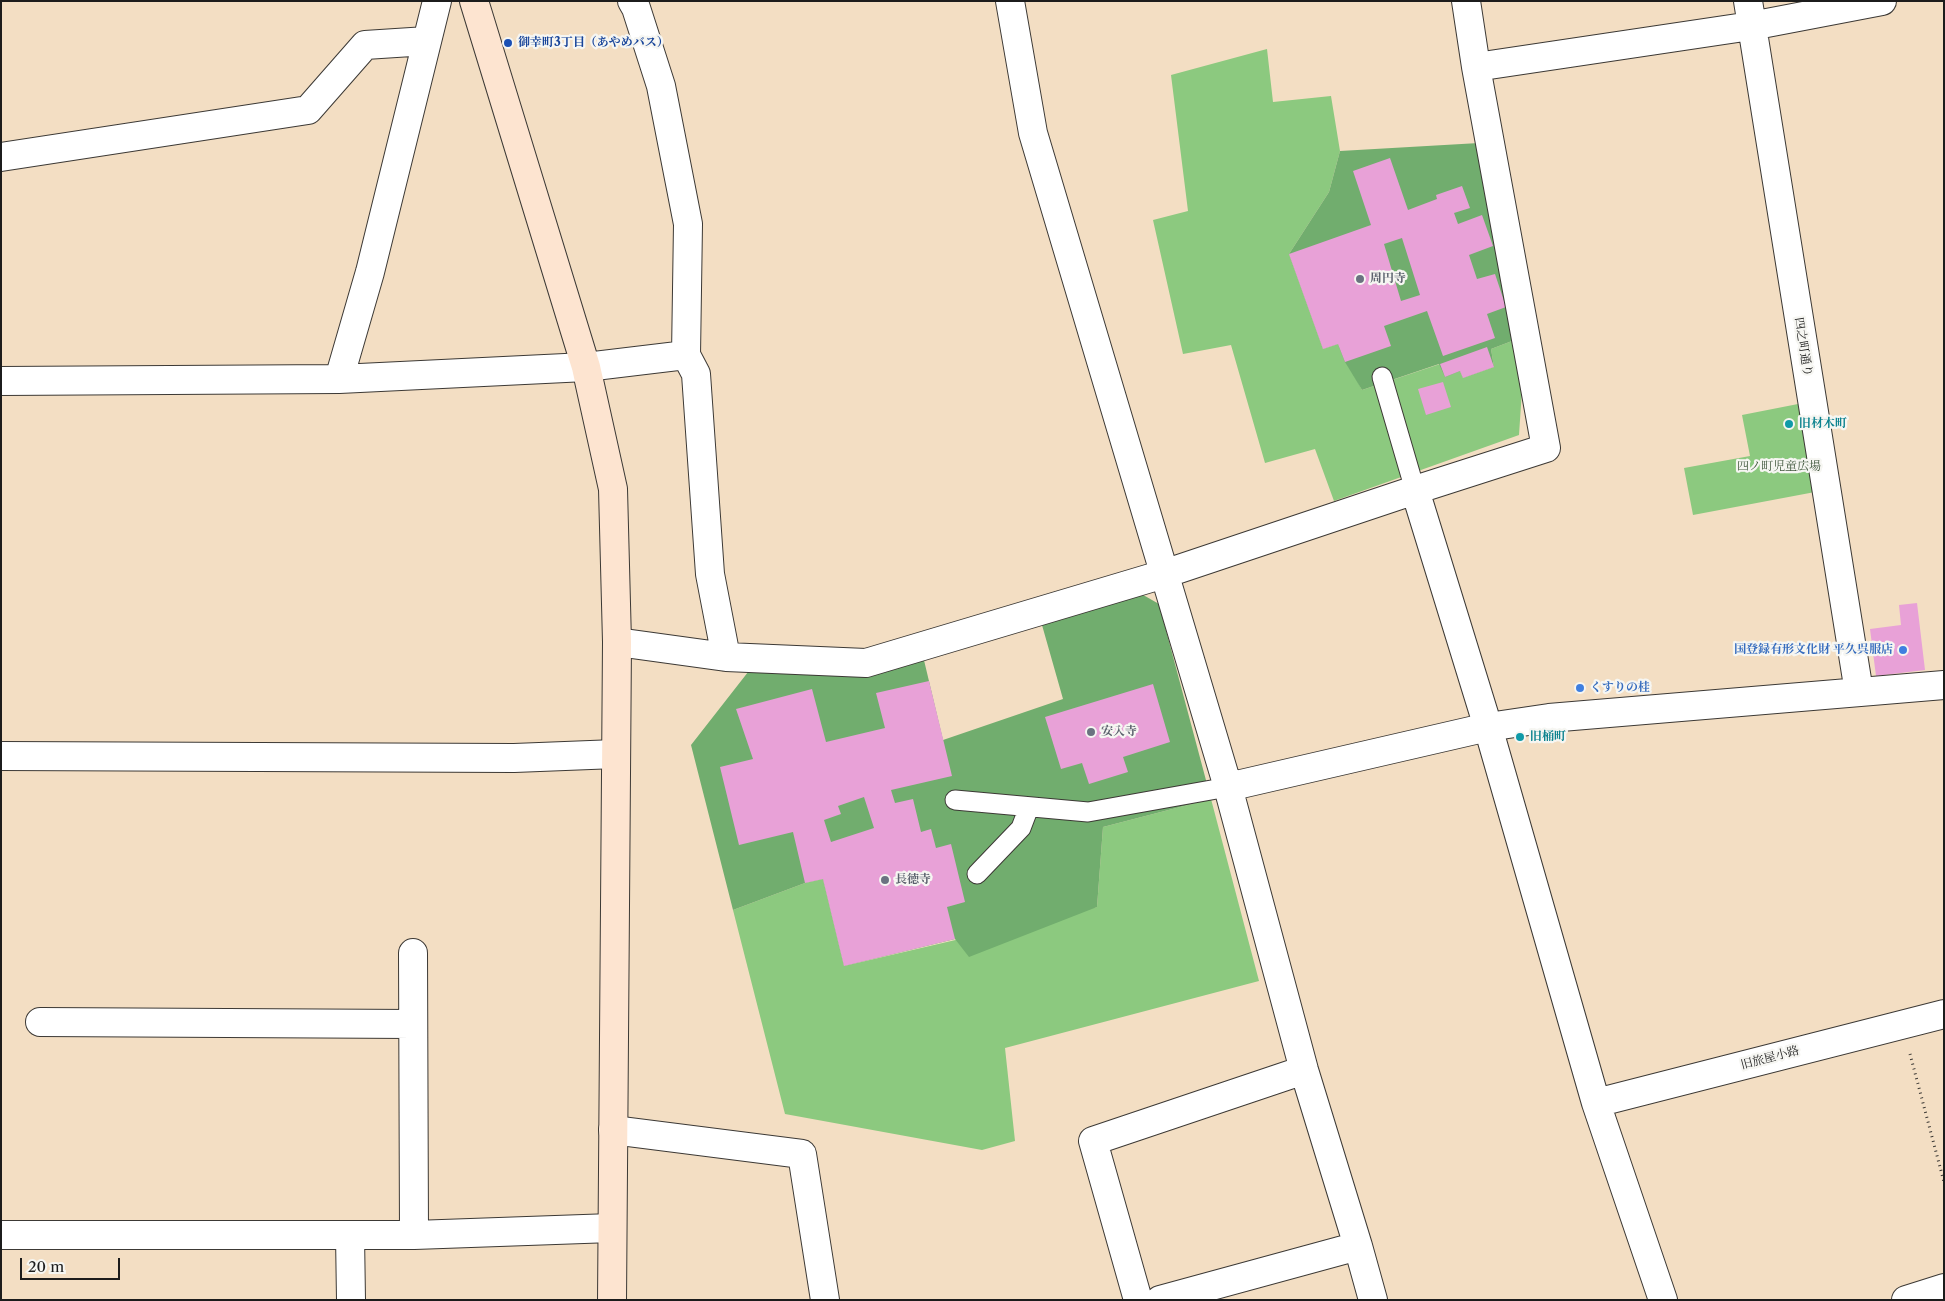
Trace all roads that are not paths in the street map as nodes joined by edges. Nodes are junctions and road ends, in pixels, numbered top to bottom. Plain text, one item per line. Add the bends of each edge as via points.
1 (436, 1) edge
2 (474, 1) edge
3 (632, 1) edge
4 (1010, 1) edge
5 (1466, 1) edge
6 (1882, 1) edge
7 (1749, 14) edge
8 (427, 41) junction
9 (1476, 67) junction
10 (1, 157) edge
11 (686, 355) junction
12 (586, 367) junction
13 (1382, 377) dead end
14 (338, 379) junction
15 (3, 380) edge
16 (1415, 490) junction
17 (1164, 574) junction
18 (618, 642) junction
19 (726, 656) junction
20 (1944, 685) edge
21 (1860, 692) junction
22 (1488, 727) junction
23 (616, 754) junction
24 (1, 756) edge
25 (1228, 787) junction
26 (955, 800) dead end
27 (1028, 807) junction
28 (977, 874) dead end
29 (413, 954) dead end
30 (1944, 1014) edge
31 (40, 1022) dead end
32 (413, 1024) junction
33 (1304, 1070) junction
34 (1596, 1103) junction
35 (613, 1130) junction
36 (612, 1228) junction
37 (1, 1235) edge
38 (350, 1235) junction
39 (414, 1235) junction
40 (1358, 1246) junction
41 (1944, 1288) edge
42 (351, 1300) edge
43 (612, 1300) edge
44 (825, 1300) edge
45 (1138, 1300) edge
46 (1160, 1300) edge
47 (1372, 1300) edge
48 (1663, 1300) edge
49 (1906, 1300) edge

1 - 8 street
2 - 12 street
3 - 11 street via 662,86 688,224
4 - 17 street via 1033,133
5 - 9 street
6 - 7 street
7 - 9 street
7 - 21 street, 四之町通り
8 - 10 street via 365,46 308,110
8 - 14 street via 370,272
9 - 16 street via 1546,448
11 - 12 street
11 - 19 street via 696,374 710,574
12 - 14 street
12 - 18 street via 613,489
13 - 16 lane
14 - 15 street
16 - 17 street
16 - 22 street
17 - 19 street via 866,663
17 - 25 street
18 - 19 street
18 - 23 street
20 - 21 street
21 - 22 street via 1549,718
22 - 25 street
22 - 34 street
23 - 24 street via 514,758
23 - 35 street
25 - 27 lane via 1088,812
25 - 33 street
26 - 27 lane
27 - 28 lane via 1021,828
29 - 32 street
30 - 34 street, 旧旅屋小路
31 - 32 street
32 - 39 street
33 - 40 street
33 - 45 street via 1093,1141
34 - 48 street
35 - 36 street
35 - 44 street via 802,1154
36 - 39 street
36 - 43 street
37 - 38 street
38 - 39 street
38 - 42 street
40 - 46 street
40 - 47 street
41 - 49 street

